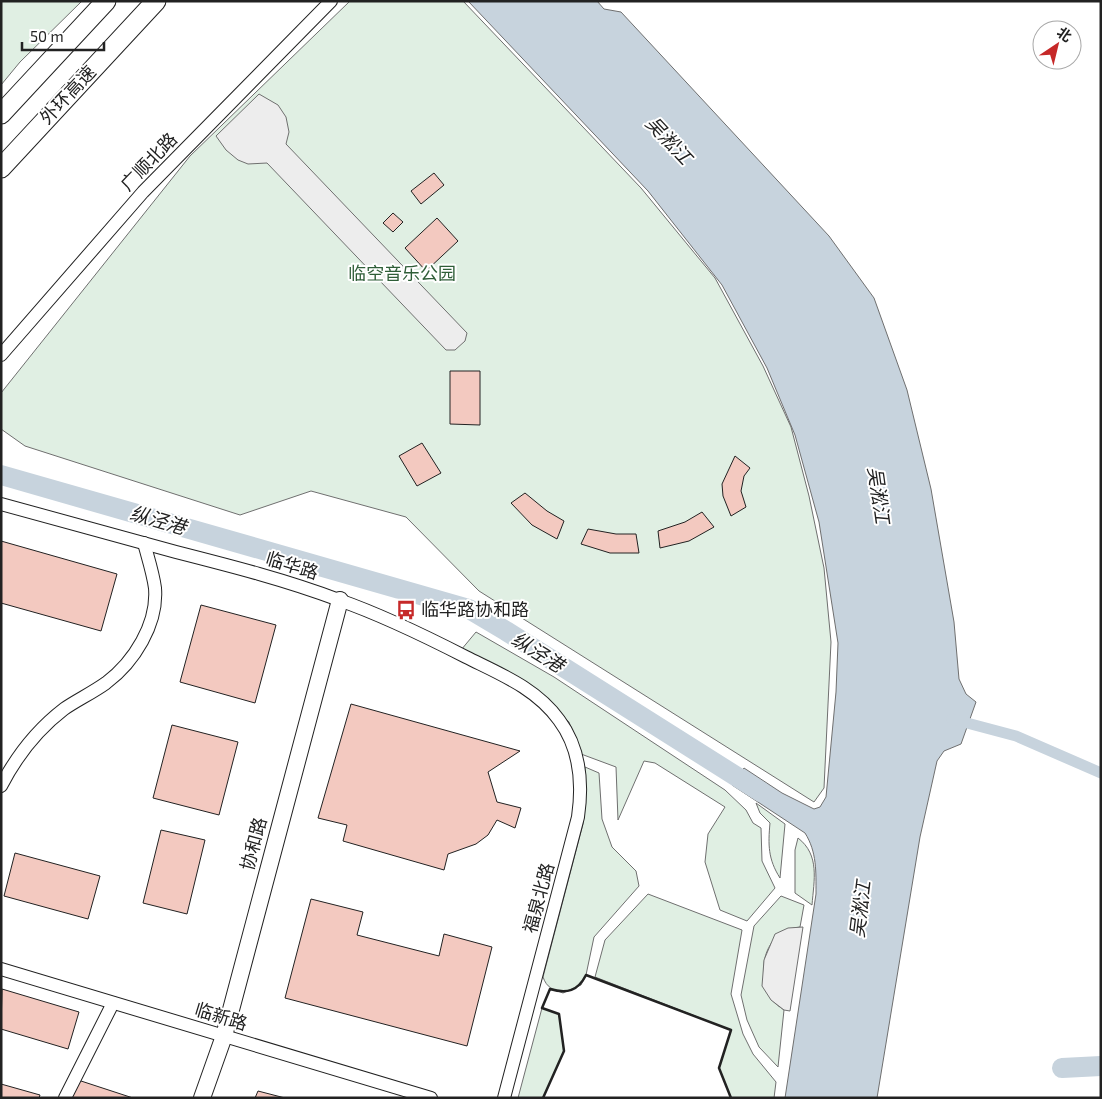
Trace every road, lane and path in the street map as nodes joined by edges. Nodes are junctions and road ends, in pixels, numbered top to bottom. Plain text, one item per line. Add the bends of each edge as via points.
1 (106, 1) edge
2 (156, 1) edge
3 (331, 1) edge
4 (1, 114) edge
5 (1, 168) edge
6 (1, 355) edge
7 (1, 504) edge
8 (144, 543) junction
9 (340, 600) junction
10 (551, 711) joint
11 (1, 786) edge
12 (1, 969) edge
13 (113, 1003) junction
14 (224, 1036) junction
15 (65, 1098) edge
16 (202, 1098) edge
17 (431, 1098) edge
18 (504, 1098) edge

1 - 4 highway, 外环高速
2 - 5 highway, 外环高速
3 - 6 street, 广顺北路 via 143,192
7 - 8 street, 临华路
8 - 9 street, 临华路
8 - 11 street via 155,589 154,606 135,654 105,683 44,727 24,750
9 - 10 street, 临华路 via 424,636 507,678 533,693
9 - 14 main road, 协和路
10 - 18 street, 福泉北路 via 572,744 581,781 580,804
12 - 13 street, 临新路
13 - 14 street, 临新路
13 - 15 street
14 - 16 main road, 协和路
14 - 17 street, 临新路

